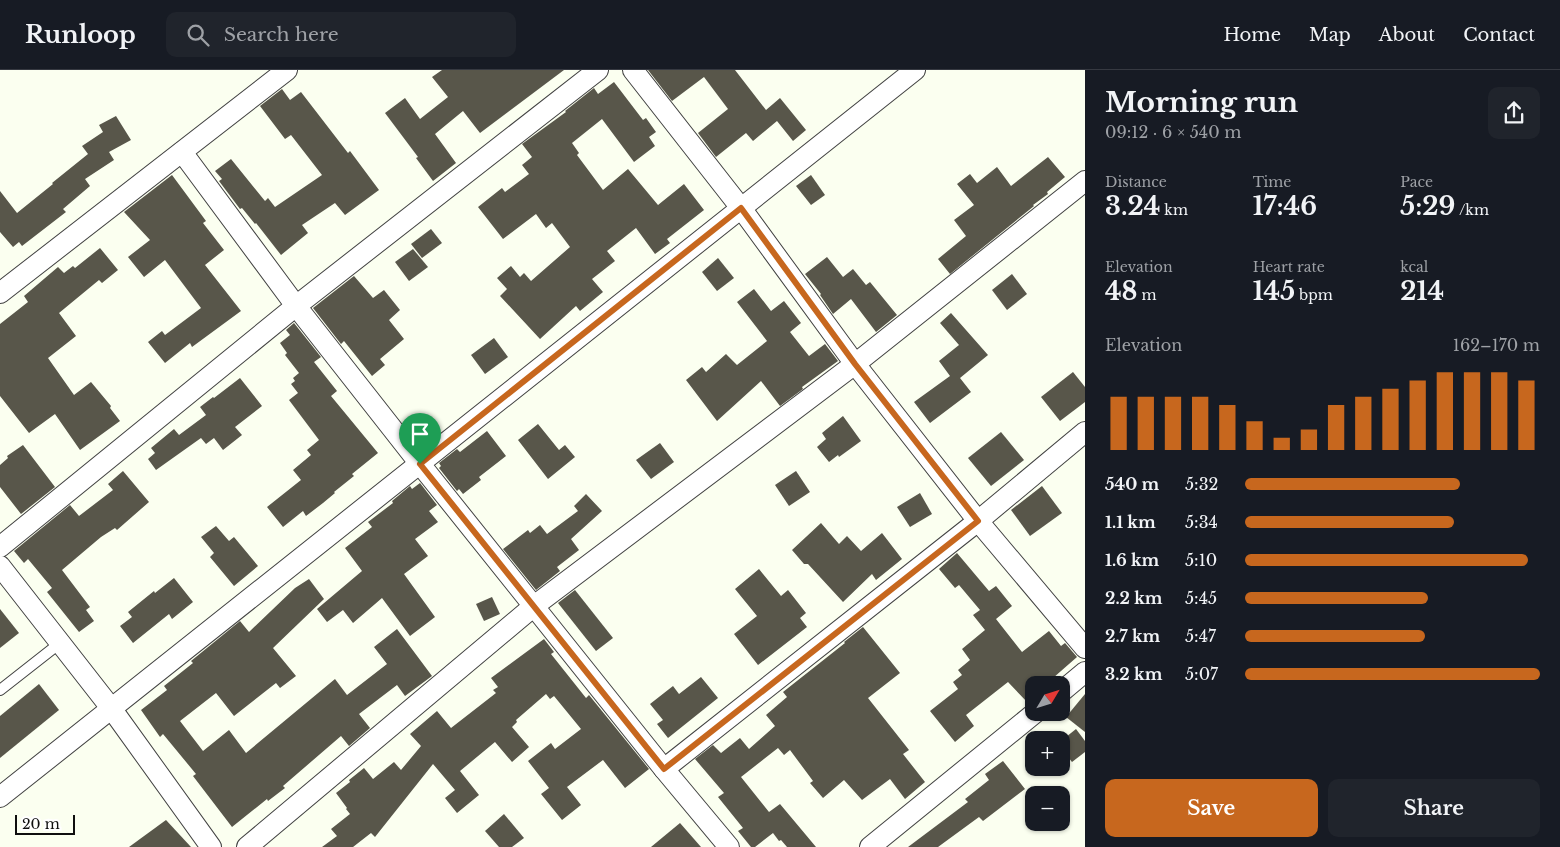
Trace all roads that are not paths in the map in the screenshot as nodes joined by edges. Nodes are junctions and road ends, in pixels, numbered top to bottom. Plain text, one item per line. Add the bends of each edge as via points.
1 (287, 70) edge
2 (598, 70) edge
3 (633, 70) edge
4 (915, 70) edge
5 (182, 152) junction
6 (1085, 181) edge
7 (741, 208) junction
8 (0, 293) edge
9 (296, 306) junction
10 (855, 364) junction
11 (1085, 432) edge
12 (420, 464) junction
13 (978, 521) junction
14 (0, 547) edge
15 (0, 566) edge
16 (534, 606) junction
17 (60, 643) junction
18 (1085, 648) edge
19 (1085, 672) edge
20 (1070, 684) edge
21 (0, 690) edge
22 (111, 708) junction
23 (1025, 721) edge
24 (664, 769) junction
25 (0, 797) edge
26 (212, 847) edge
27 (247, 847) edge
28 (729, 847) edge
29 (870, 847) edge

1 - 5 street
2 - 9 street
3 - 7 street
4 - 7 street
5 - 8 street
5 - 9 street
6 - 10 street
7 - 10 street
7 - 12 street
9 - 12 street
9 - 14 street
10 - 13 street
10 - 16 street
11 - 13 street
12 - 16 street
12 - 22 street
13 - 18 street
13 - 24 street
15 - 17 street
16 - 24 street
16 - 27 street
17 - 21 lane
17 - 22 street
19 - 20 street
22 - 25 street
22 - 26 street
23 - 29 street
24 - 28 street

